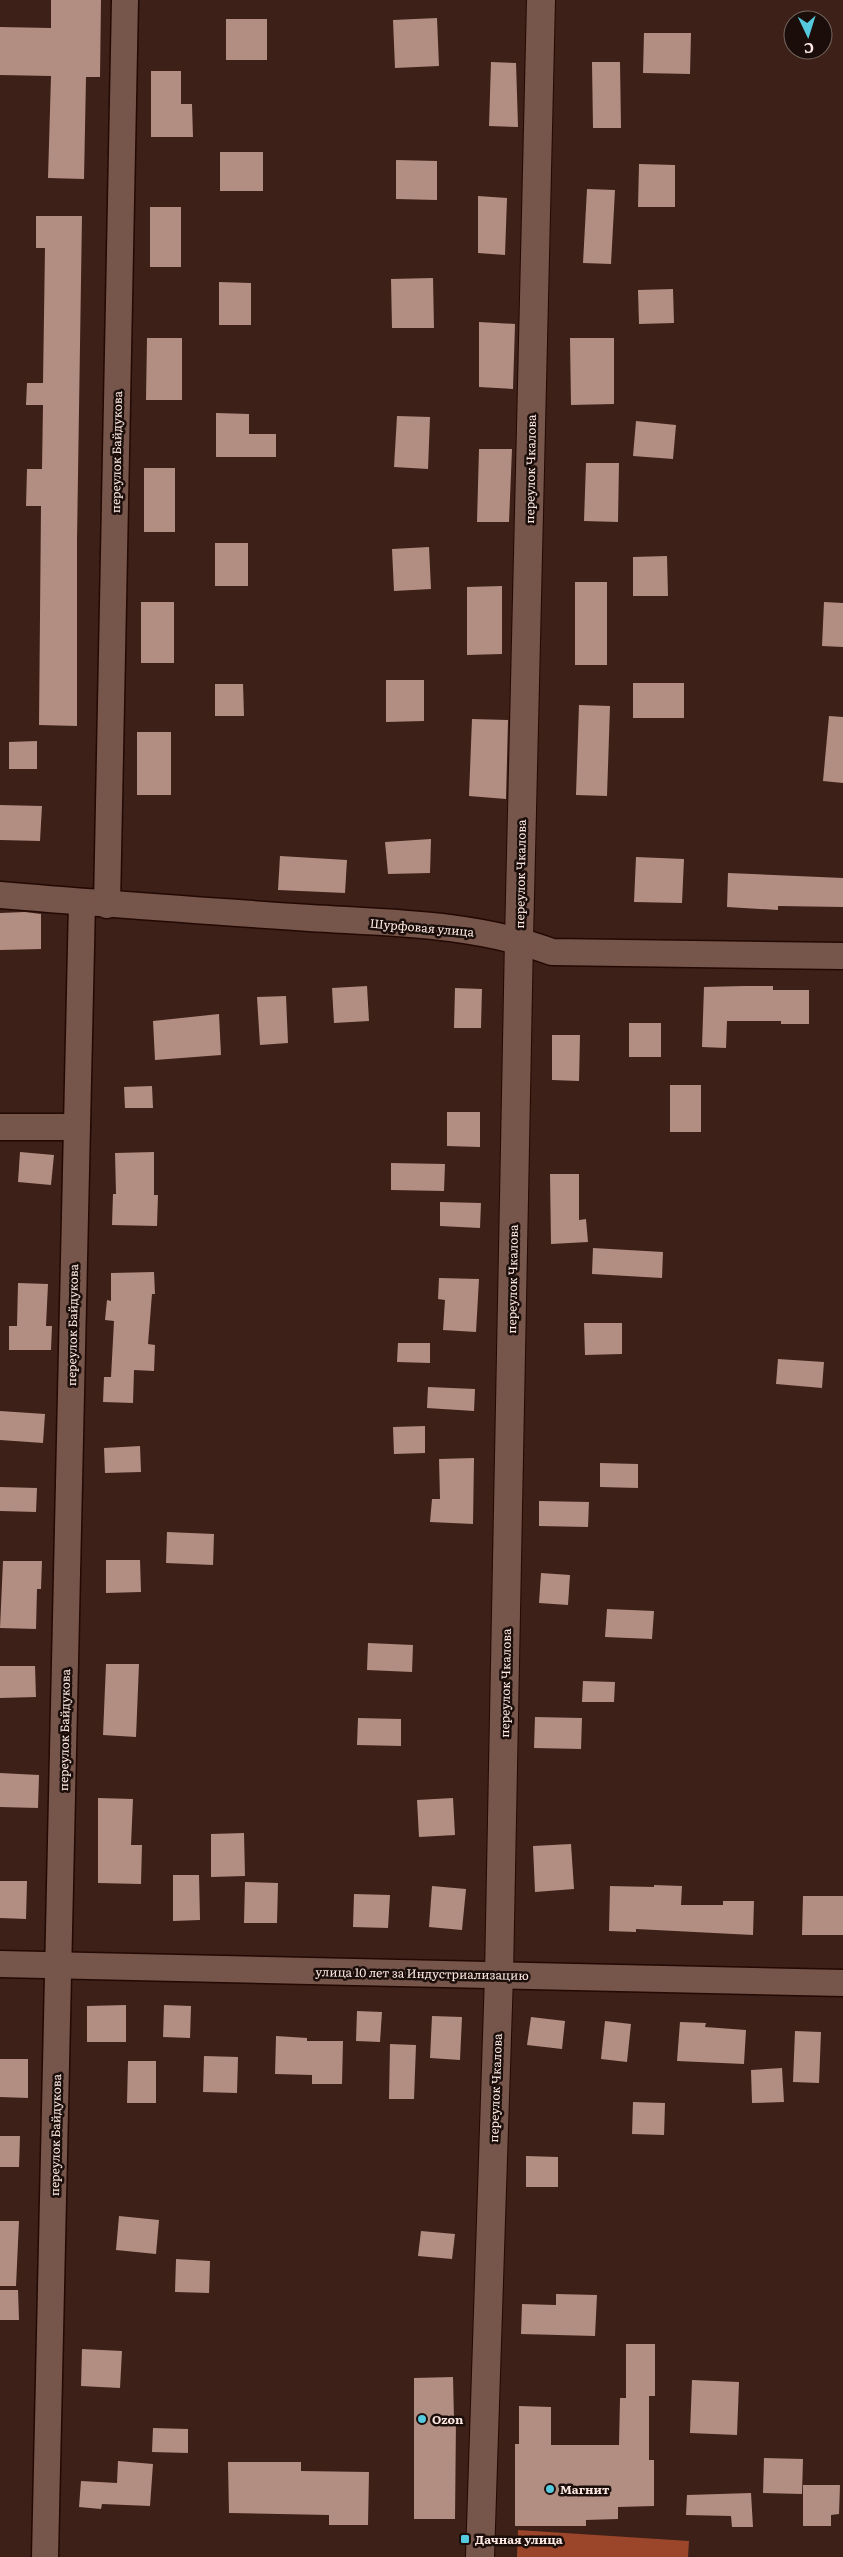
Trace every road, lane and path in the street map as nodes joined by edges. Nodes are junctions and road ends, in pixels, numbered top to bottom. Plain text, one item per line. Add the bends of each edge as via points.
1 (125, 0) edge
2 (541, 0) edge
3 (0, 895) edge
4 (94, 904) junction
5 (519, 939) junction
6 (843, 956) edge
7 (0, 1127) edge
8 (77, 1127) junction
9 (0, 1964) edge
10 (58, 1966) junction
11 (499, 1975) junction
12 (843, 1983) edge
13 (46, 2557) edge
14 (480, 2557) edge

1 - 4 street, переулок Байдукова
2 - 5 street, переулок Чкалова
3 - 4 street, Шурфовая улица
4 - 5 street, Шурфовая улица via 451,927
4 - 8 street, переулок Байдукова
5 - 6 street, Шурфовая улица via 552,952
5 - 11 street, переулок Чкалова
7 - 8 street
8 - 10 street, переулок Байдукова
9 - 10 street, улица 10 лет за Индустриализацию
10 - 11 street, улица 10 лет за Индустриализацию
10 - 13 street, переулок Байдукова
11 - 12 street, улица 10 лет за Индустриализацию
11 - 14 street, переулок Чкалова

